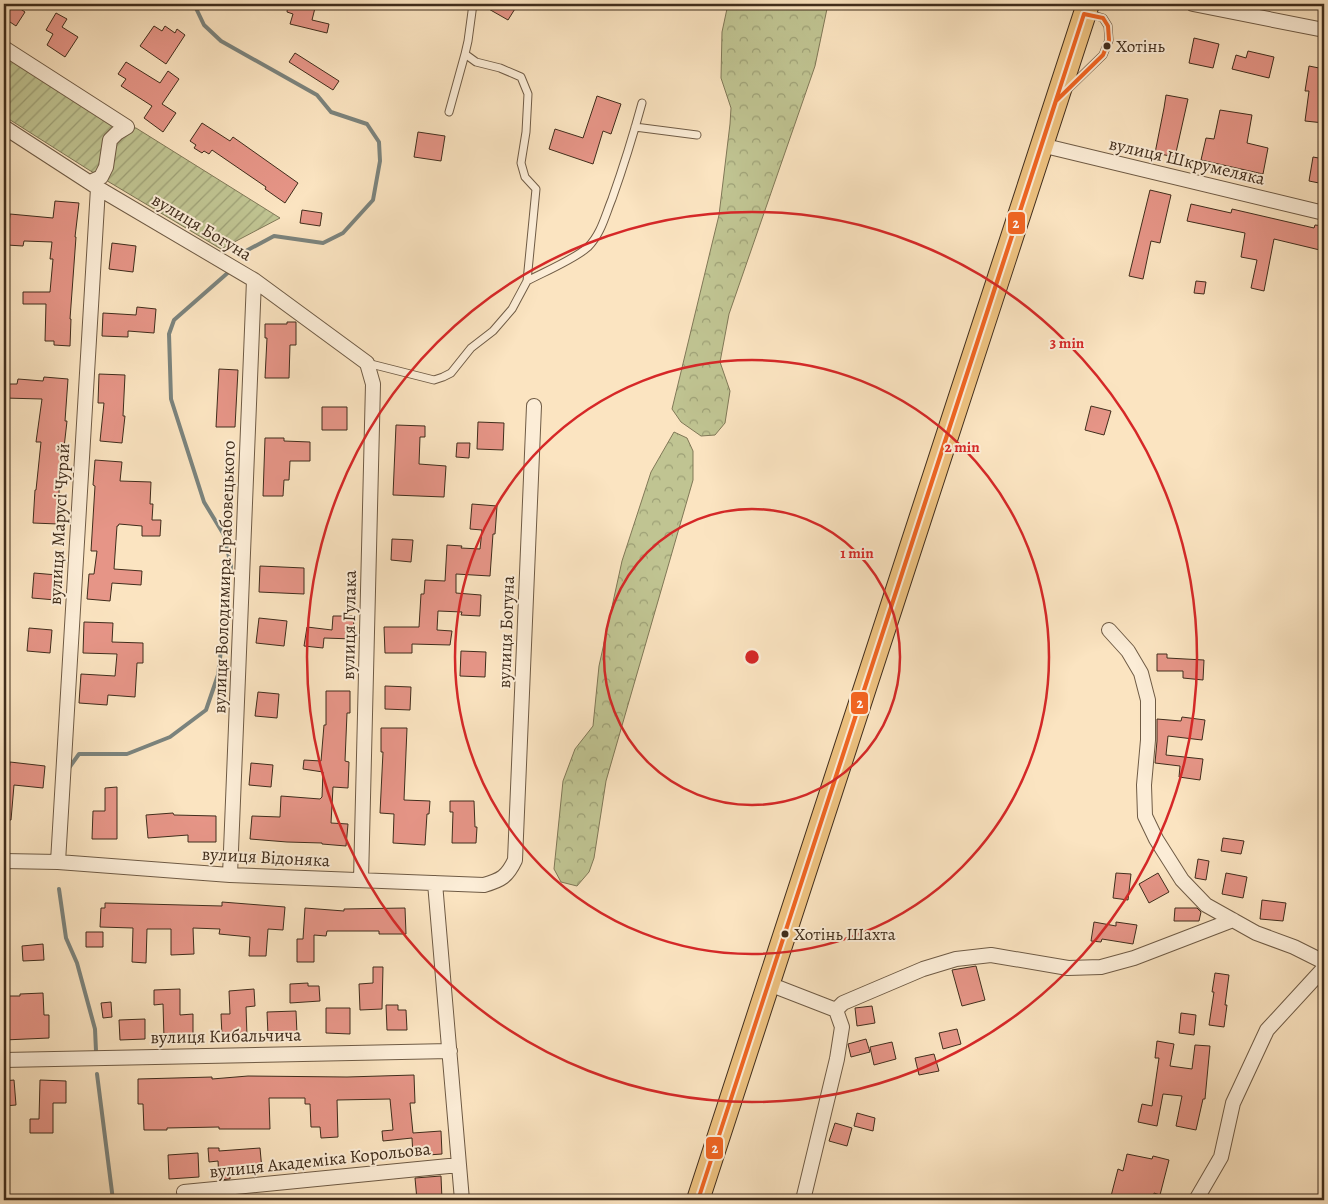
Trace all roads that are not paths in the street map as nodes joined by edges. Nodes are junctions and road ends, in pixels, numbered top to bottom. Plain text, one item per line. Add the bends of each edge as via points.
1 (473, 4) edge
2 (1193, 4) edge
3 (1086, 9) edge
4 (1324, 30) edge
5 (4, 48) edge
6 (465, 54) junction
7 (1056, 101) junction
8 (642, 103) dead end
9 (449, 112) dead end
10 (4, 127) edge
11 (635, 127) junction
12 (697, 135) dead end
13 (1041, 145) junction
14 (94, 185) junction
15 (1324, 213) edge
16 (254, 280) junction
17 (527, 281) junction
18 (369, 368) junction
19 (534, 406) dead end
20 (1109, 630) dead end
21 (514, 860) joint
22 (4, 861) edge
23 (58, 862) junction
24 (230, 875) junction
25 (361, 880) junction
26 (435, 883) junction
27 (1233, 920) junction
28 (1324, 962) edge
29 (1324, 968) edge
30 (769, 984) junction
31 (836, 1010) junction
32 (450, 1051) junction
33 (4, 1060) edge
34 (459, 1165) junction
35 (184, 1192) dead end
36 (462, 1200) edge
37 (698, 1200) edge
38 (803, 1200) edge
39 (1196, 1200) edge

1 - 6 lane
2 - 4 street
3 - 7 main road
3 - 7 lane via 1103,18 1108,26 1109,40 1103,55
5 - 14 street via 127,127 110,140 106,166
6 - 9 lane
6 - 17 lane via 476,62 521,77 528,94 521,163 525,177 536,189
7 - 13 main road
8 - 11 lane
10 - 14 street, вулиця Богуна
11 - 12 lane
11 - 17 lane via 622,172 595,238 575,256
13 - 15 street, вулиця Шкрумеляка
13 - 30 main road
14 - 16 street, вулиця Богуна
14 - 23 street, вулиця Марусі Чурай
16 - 18 street, вулиця Богуна
16 - 24 street, вулиця Володимира Грабовецького
17 - 18 lane via 512,309 493,331 471,348 443,378 434,380
18 - 25 street, вулиця Гулака via 374,384
19 - 21 street, вулиця Богуна
20 - 27 street via 1142,673 1148,700 1145,816 1182,880 1206,905
21 - 26 street, вулиця Відоняка via 504,877 484,886
22 - 23 street, вулиця Відоняка
23 - 24 street, вулиця Відоняка
24 - 25 street, вулиця Відоняка
25 - 26 street, вулиця Відоняка
26 - 32 street
27 - 28 street
27 - 31 street via 1134,958 1101,967 1068,968 991,955 956,959 842,1004
29 - 39 street via 1267,1030 1233,1103 1221,1157
30 - 31 street
30 - 37 main road
31 - 38 street via 842,1026 837,1059
32 - 33 street, вулиця Кибальчича
32 - 34 street
34 - 35 street, вулиця Академіка Корольова
34 - 36 street

